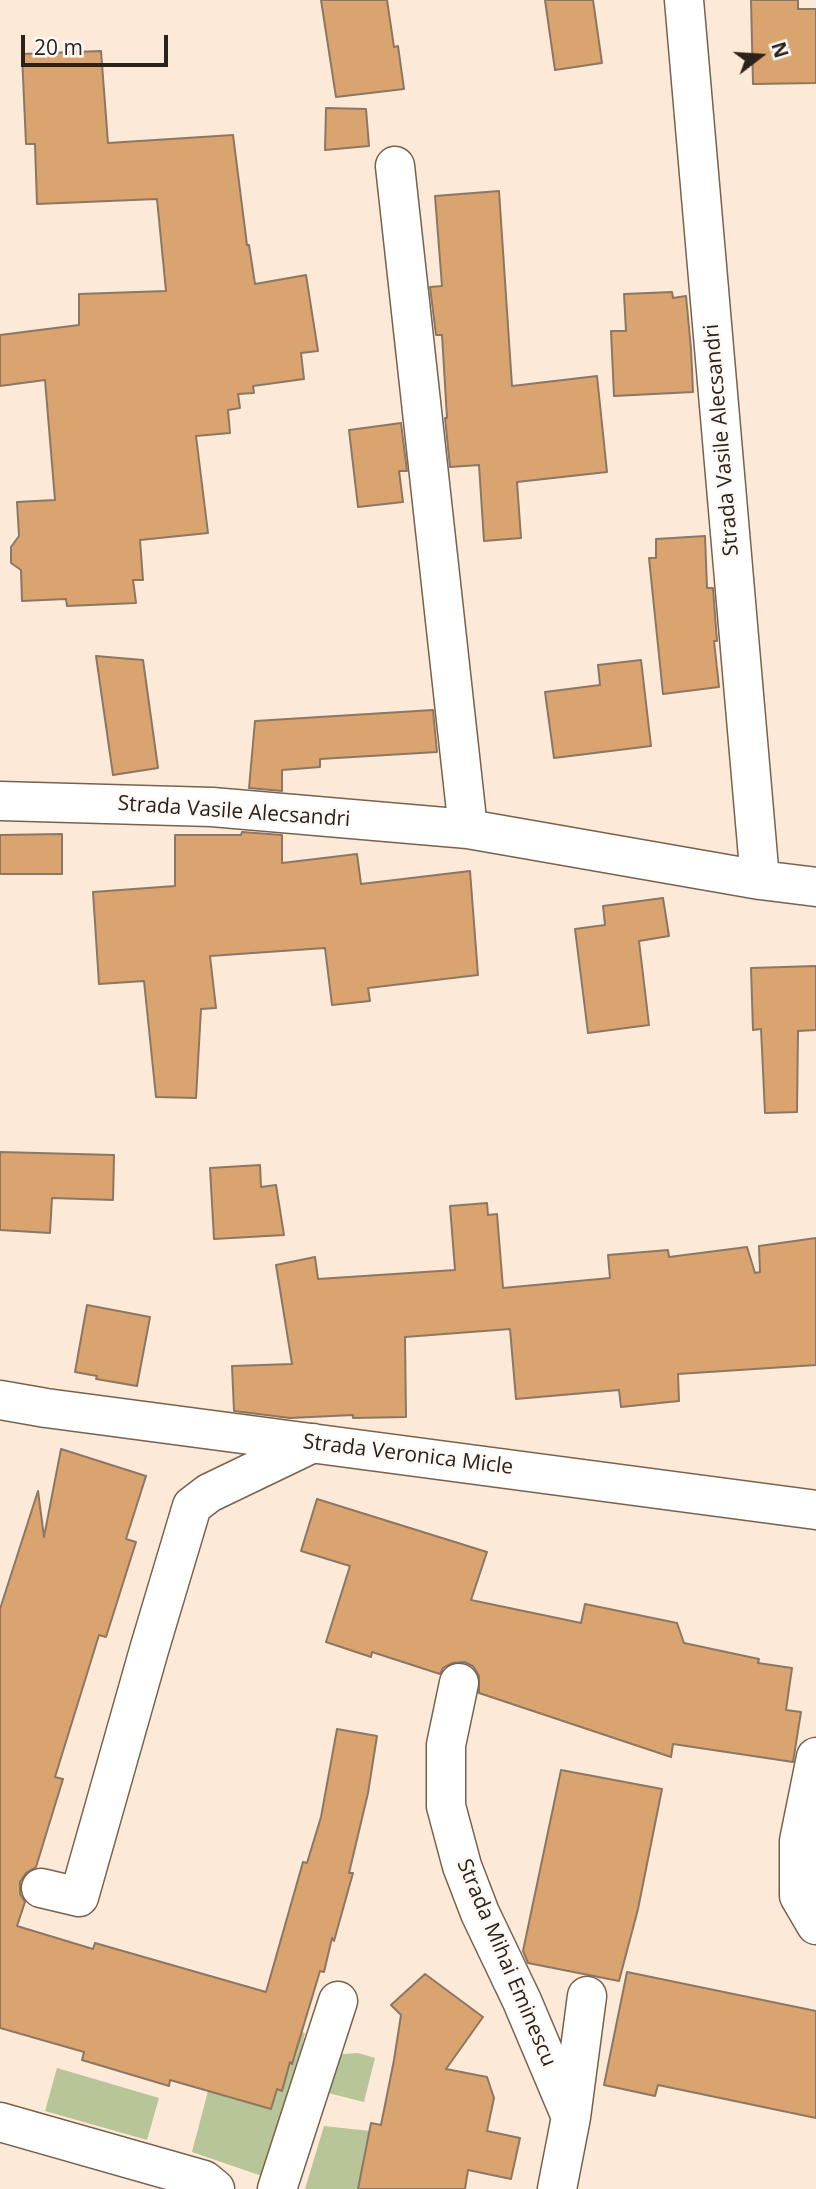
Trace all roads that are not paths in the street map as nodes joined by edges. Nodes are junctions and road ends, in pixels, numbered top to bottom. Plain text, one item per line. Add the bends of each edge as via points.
1 (684, 0) edge
2 (395, 166) dead end
3 (0, 801) edge
4 (468, 829) junction
5 (760, 880) junction
6 (816, 887) edge
7 (0, 1400) edge
8 (46, 1408) junction
9 (0, 1426) edge
10 (313, 1443) junction
11 (816, 1510) edge
12 (459, 1683) dead end
13 (816, 1758) edge
14 (41, 1888) dead end
15 (816, 1924) edge
16 (587, 1996) dead end
17 (338, 2001) dead end
18 (571, 2117) junction
19 (0, 2122) edge
20 (215, 2189) edge
21 (277, 2189) edge
22 (557, 2189) edge

1 - 5 street, Strada Vasile Alecsandri
2 - 4 street
3 - 4 street, Strada Vasile Alecsandri via 212,807
4 - 5 street, Strada Vasile Alecsandri
5 - 6 street, Strada Vasile Alecsandri
7 - 8 street, Strada Veronica Micle
8 - 9 street
8 - 10 street, Strada Veronica Micle
10 - 11 street, Strada Veronica Micle
10 - 14 street via 209,1493 192,1506 79,1897
12 - 18 street, Strada Mihai Eminescu via 446,1745 446,1806 480,1913
13 - 15 street via 799,1841 799,1896
16 - 18 street, Strada Mihai Eminescu
17 - 21 street
18 - 22 street, Strada Mihai Eminescu
19 - 20 street via 204,2180

